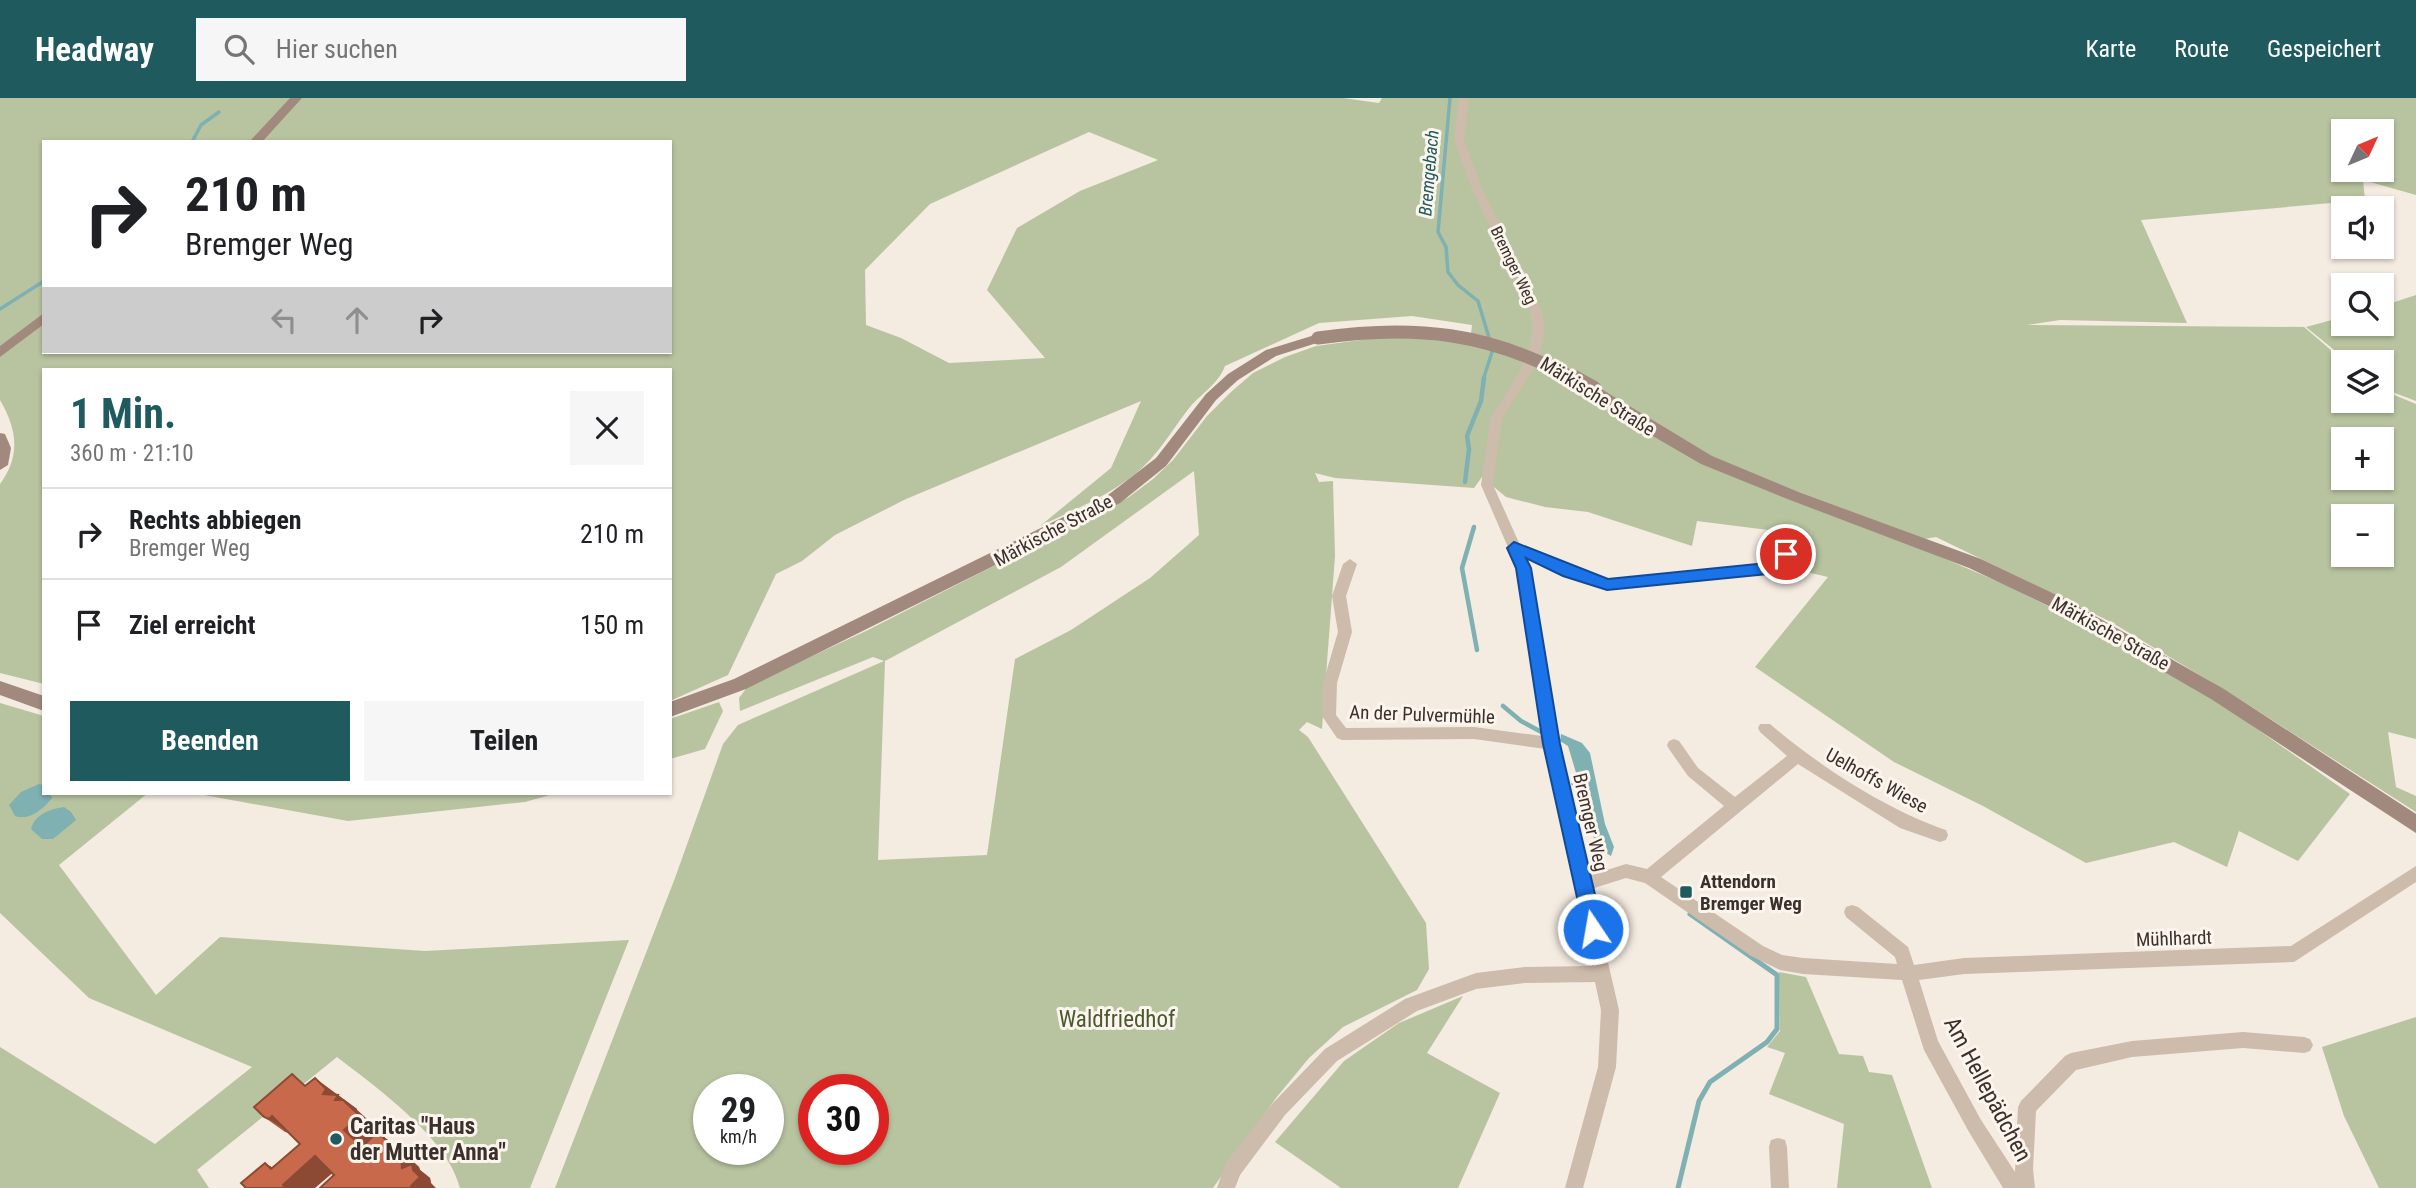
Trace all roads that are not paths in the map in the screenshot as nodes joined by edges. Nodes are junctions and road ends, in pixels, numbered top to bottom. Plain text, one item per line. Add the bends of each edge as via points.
1 (296, 98) edge
2 (1464, 98) edge
3 (257, 140) edge
4 (42, 319) edge
5 (0, 352) edge
6 (0, 438) edge
7 (0, 465) edge
8 (1514, 548) junction
9 (1767, 553) dead end
10 (1350, 564) dead end
11 (0, 688) edge
12 (42, 703) edge
13 (672, 709) edge
14 (1765, 728) dead end
15 (1551, 737) junction
16 (1674, 745) dead end
17 (1797, 756) junction
18 (1736, 807) junction
19 (2416, 825) edge
20 (1940, 835) dead end
21 (2416, 873) edge
22 (1649, 877) junction
23 (1584, 884) junction
24 (1853, 912) dead end
25 (1909, 973) junction
26 (1603, 974) junction
27 (2304, 1045) dead end
28 (1778, 1147) dead end
29 (1226, 1188) edge
30 (1574, 1188) edge
31 (1780, 1188) edge
32 (2014, 1188) edge
33 (2026, 1188) edge

1 - 3 main road
2 - 8 street, Bremger Weg via 1460,140 1477,189 1536,311 1539,329 1526,371 1496,419 1491,445 1488,485
4 - 5 main road
6 - 7 main road
8 - 9 street via 1607,585 1768,569 1782,563 1786,554
8 - 15 street, Bremger Weg via 1524,568
10 - 15 street, An der Pulvermühle via 1339,596 1345,632 1330,684 1329,716 1342,734
11 - 12 main road
13 - 19 main road, Märkische Straße, bridge via 740,684 1114,499 1161,462 1211,397 1271,353 1318,338 1392,328 1452,333 1550,363 1665,438 1722,467 2007,578 2101,625 2216,693
14 - 17 street, Uelhoffs Wiese
15 - 23 street, Bremger Weg
16 - 18 street via 1693,772
17 - 18 street, Uelhoffs Wiese
17 - 20 street, Uelhoffs Wiese via 1906,822
18 - 22 street, Uelhoffs Wiese
21 - 25 street, Mühlhardt via 2294,954 1964,966
22 - 23 street, Mühlhardt via 1626,871
22 - 25 street, Mühlhardt via 1780,962
23 - 26 street, Bremger Weg
24 - 25 street via 1902,952
25 - 32 street, Am Hellepädchen via 1930,1044
26 - 29 street via 1476,981 1411,1005 1331,1055 1279,1109 1233,1169
26 - 30 street, Bremger Weg via 1610,1010 1607,1067
27 - 33 street, Am Hellepädchen via 2243,1040 2132,1049 2071,1062 2027,1107
28 - 31 street

